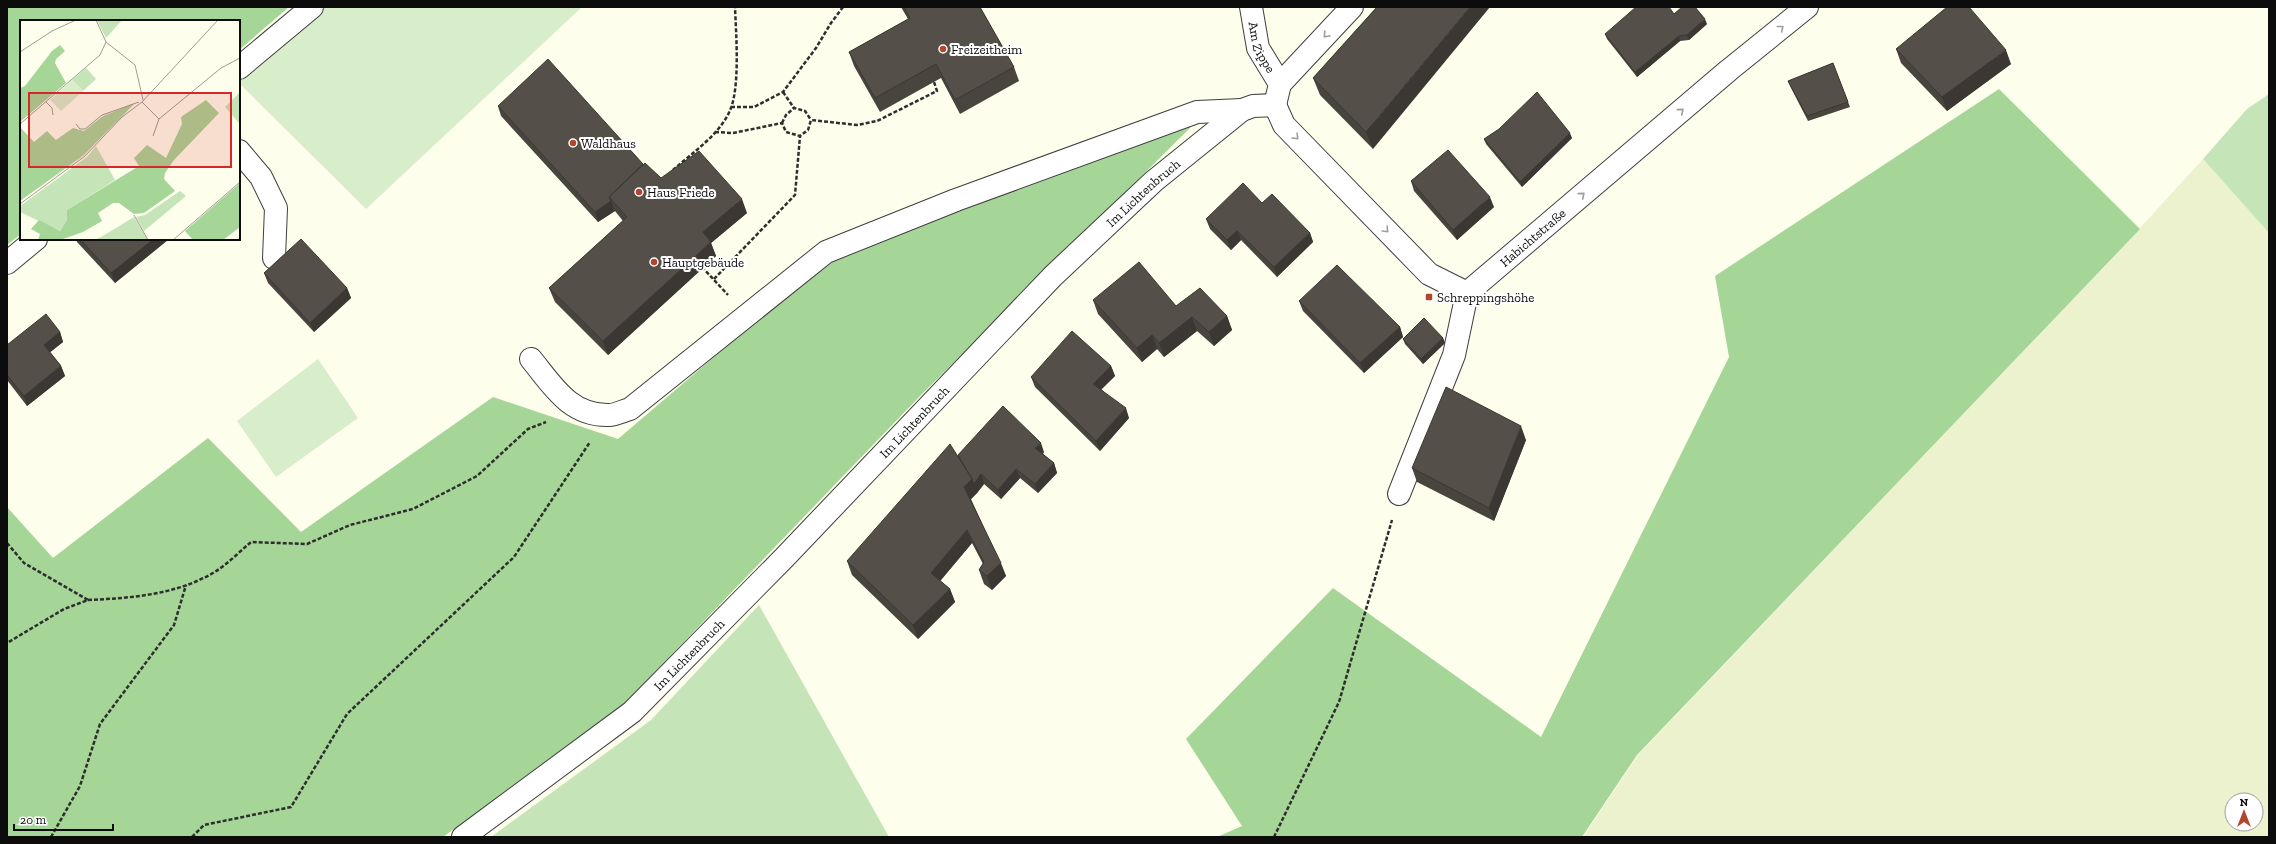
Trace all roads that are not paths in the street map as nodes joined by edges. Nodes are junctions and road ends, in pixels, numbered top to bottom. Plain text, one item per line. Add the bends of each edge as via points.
1 (312, 7) edge
2 (1251, 7) edge
3 (1352, 7) edge
4 (1807, 7) edge
5 (240, 67) edge
6 (1280, 84) junction
7 (1275, 105) junction
8 (1242, 110) junction
9 (240, 152) edge
10 (35, 240) edge
11 (274, 258) dead end
12 (7, 263) edge
13 (1467, 293) junction
14 (531, 359) dead end
15 (1399, 494) road end
16 (463, 837) edge

1 - 5 street
2 - 6 street, Am Zippe via 1258,48
3 -> 6 street
13 -> 4 street, Habichtstraße
6 - 7 street
7 - 8 street, Im Lichtenbruch via 1253,106
7 -> 13 street via 1284,125 1429,274
8 - 14 street via 1196,112 956,200 826,252 630,410 609,416 577,410 558,392
8 - 16 street, Im Lichtenbruch via 1154,181 1053,276 784,558 632,712
9 - 11 street via 261,177 276,208
10 - 12 street
13 - 15 street via 1454,356

